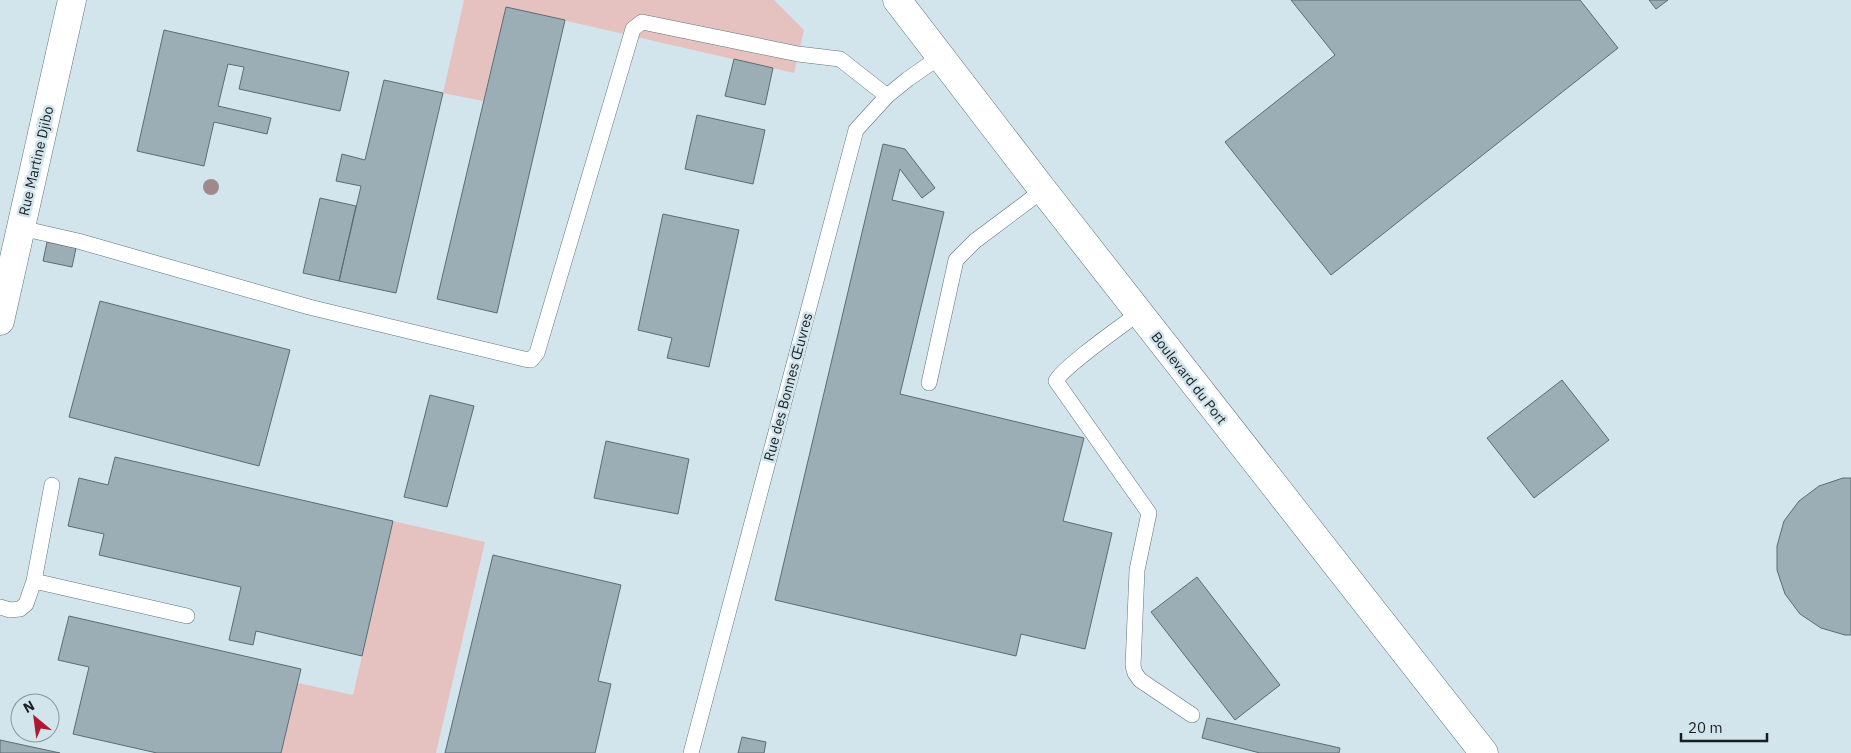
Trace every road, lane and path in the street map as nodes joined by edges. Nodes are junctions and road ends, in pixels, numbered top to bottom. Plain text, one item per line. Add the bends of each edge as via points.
1 (72, 0) edge
2 (897, 0) edge
3 (941, 56) junction
4 (887, 96) junction
5 (1043, 190) junction
6 (21, 228) junction
7 (1138, 313) junction
8 (0, 321) edge
9 (929, 383) dead end
10 (52, 485) dead end
11 (34, 581) junction
12 (0, 607) edge
13 (187, 616) dead end
14 (1192, 715) dead end
15 (691, 753) edge
16 (1484, 753) edge

1 - 6 main road, Rue Martine Djibo
2 - 3 main road, Boulevard du Port
3 - 4 lane, Rue des Bonnes Œuvres
3 - 5 main road, Boulevard du Port
4 - 6 lane via 840,59 798,54 642,22 636,25 537,353 531,360 309,307 78,240
4 - 15 lane, Rue des Bonnes Œuvres via 856,130
5 - 7 main road, Boulevard du Port
5 - 9 lane via 975,241 956,260
6 - 8 main road, Rue Martine Djibo
7 - 14 lane via 1070,366 1056,381 1149,513 1138,570 1135,673 1140,680
7 - 16 main road, Boulevard du Port
10 - 11 lane
11 - 12 lane via 26,604 20,609
11 - 13 lane

